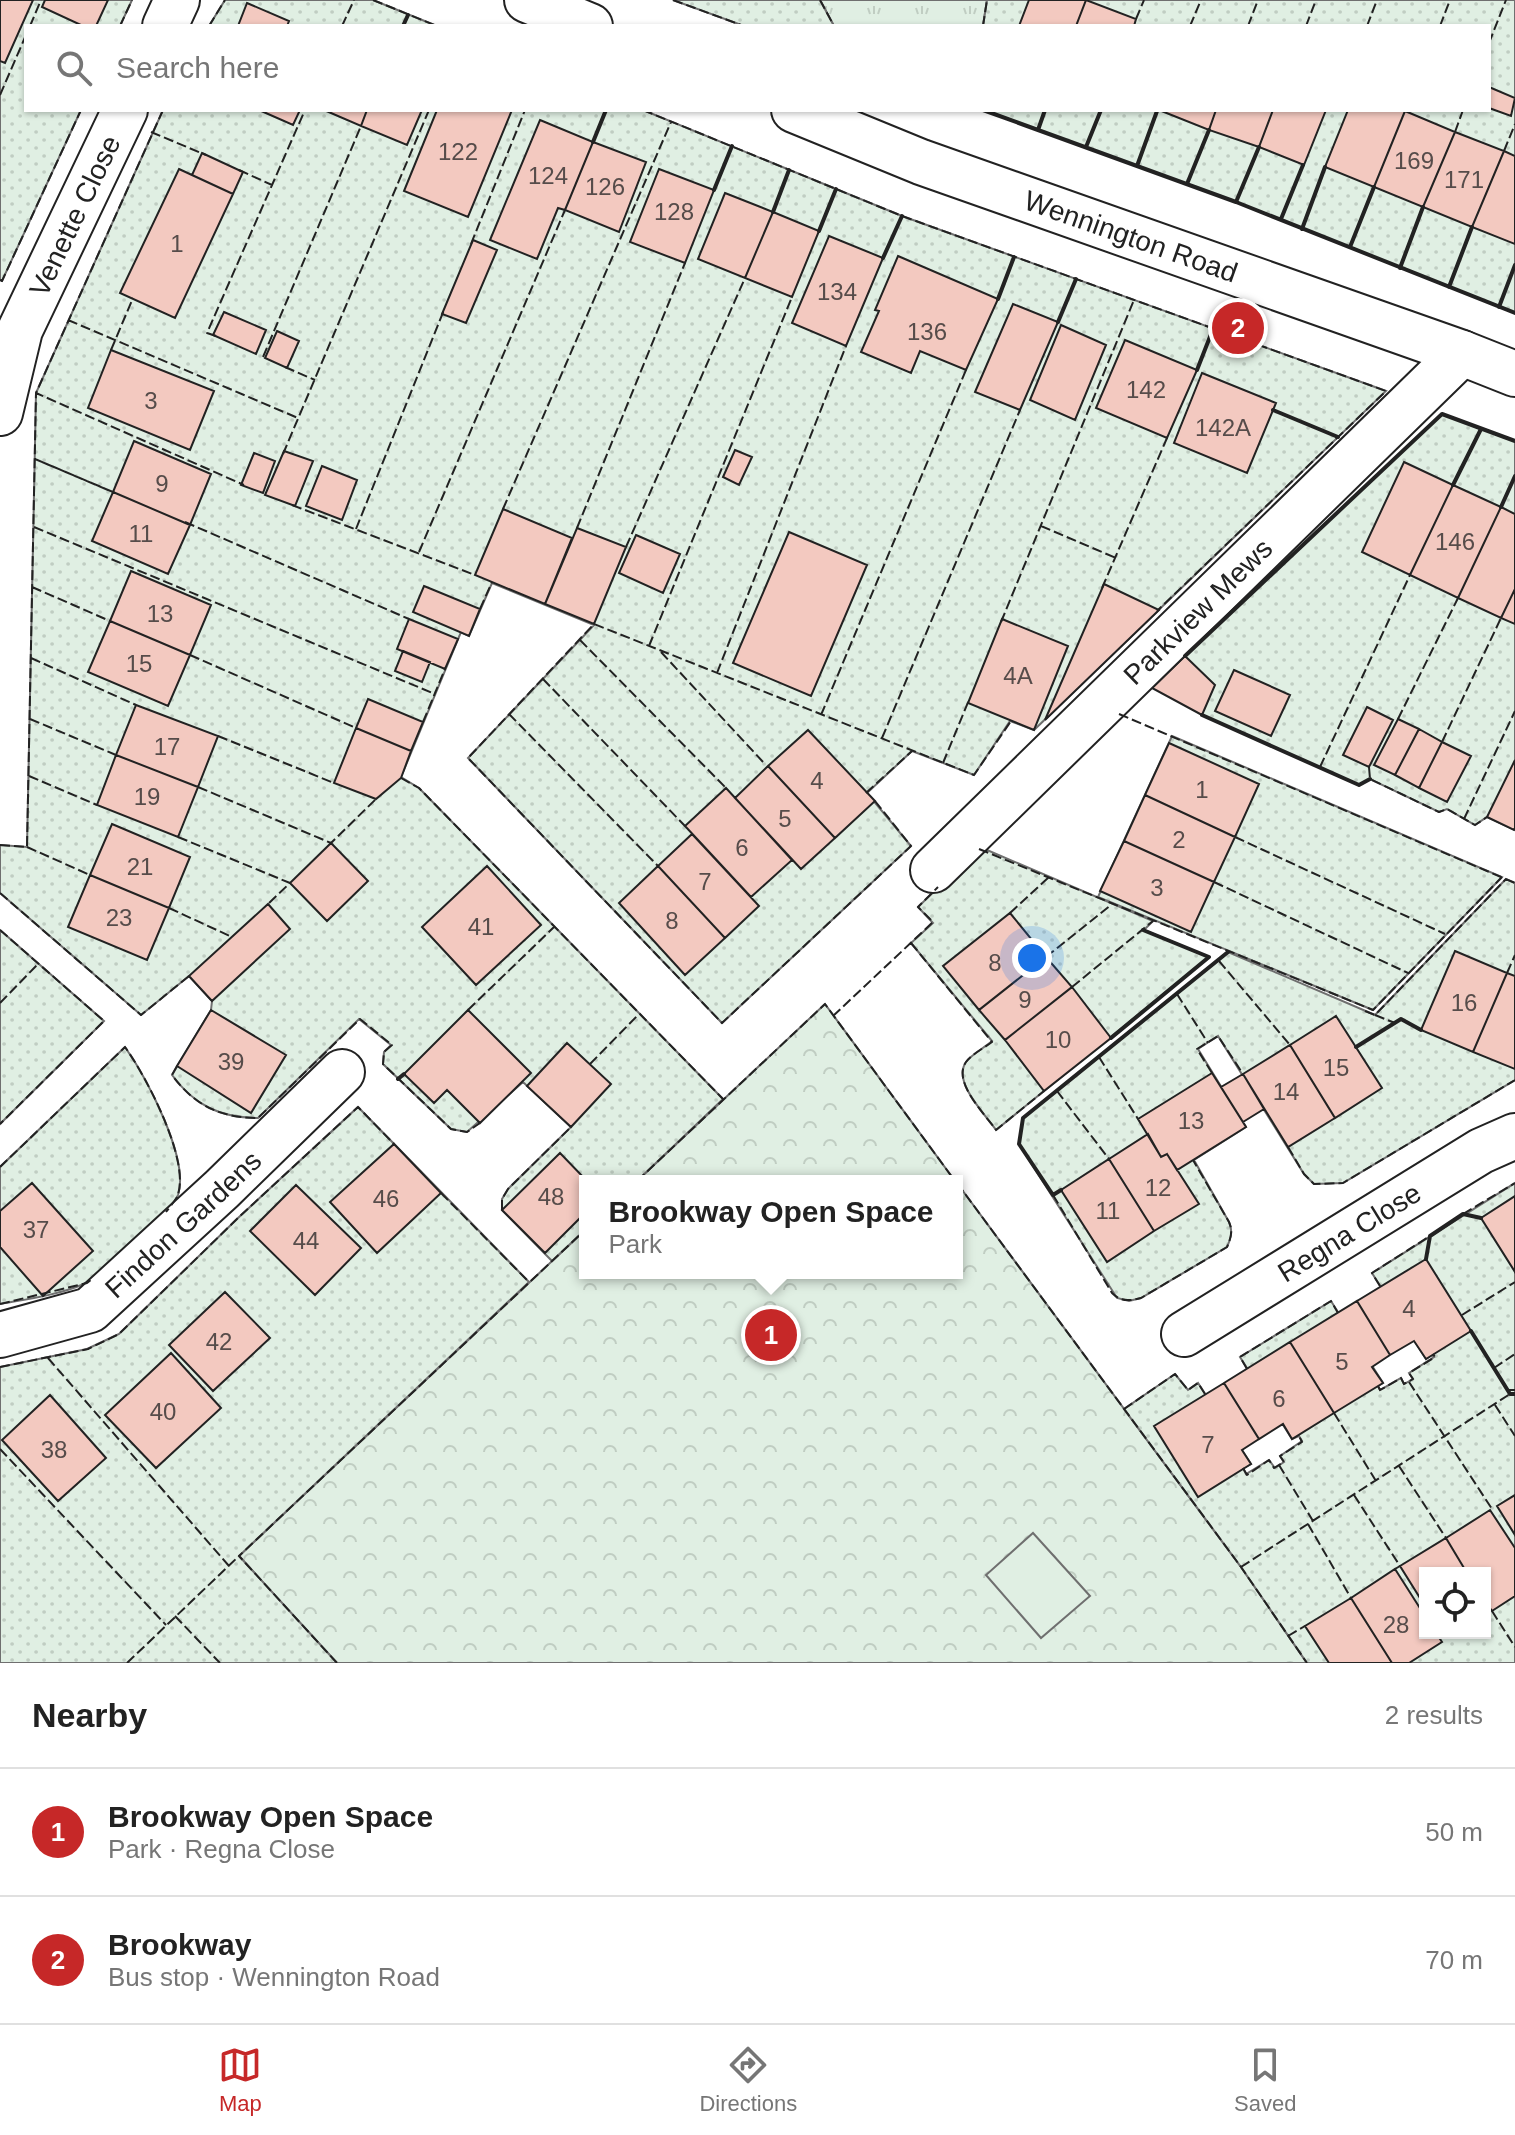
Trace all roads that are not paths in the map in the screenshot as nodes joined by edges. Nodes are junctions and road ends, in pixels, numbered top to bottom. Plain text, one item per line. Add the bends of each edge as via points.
1 (177, 0) edge
2 (527, 0) edge
3 (166, 24) edge
4 (585, 24) edge
5 (124, 112) edge
6 (799, 112) edge
7 (1462, 353) junction
8 (1515, 374) edge
9 (0, 413) edge
10 (933, 870) dead end
11 (342, 1072) dead end
12 (1515, 1136) edge
13 (1184, 1334) dead end
14 (0, 1335) edge

1 - 3 street
2 - 4 street
5 - 9 street, Venette Close via 20,330
6 - 7 street, Wennington Road via 921,162
7 - 8 street, Wennington Road
7 - 10 street, Parkview Mews
11 - 14 street, Findon Gardens via 90,1310
12 - 13 street, Regna Close via 1481,1151

